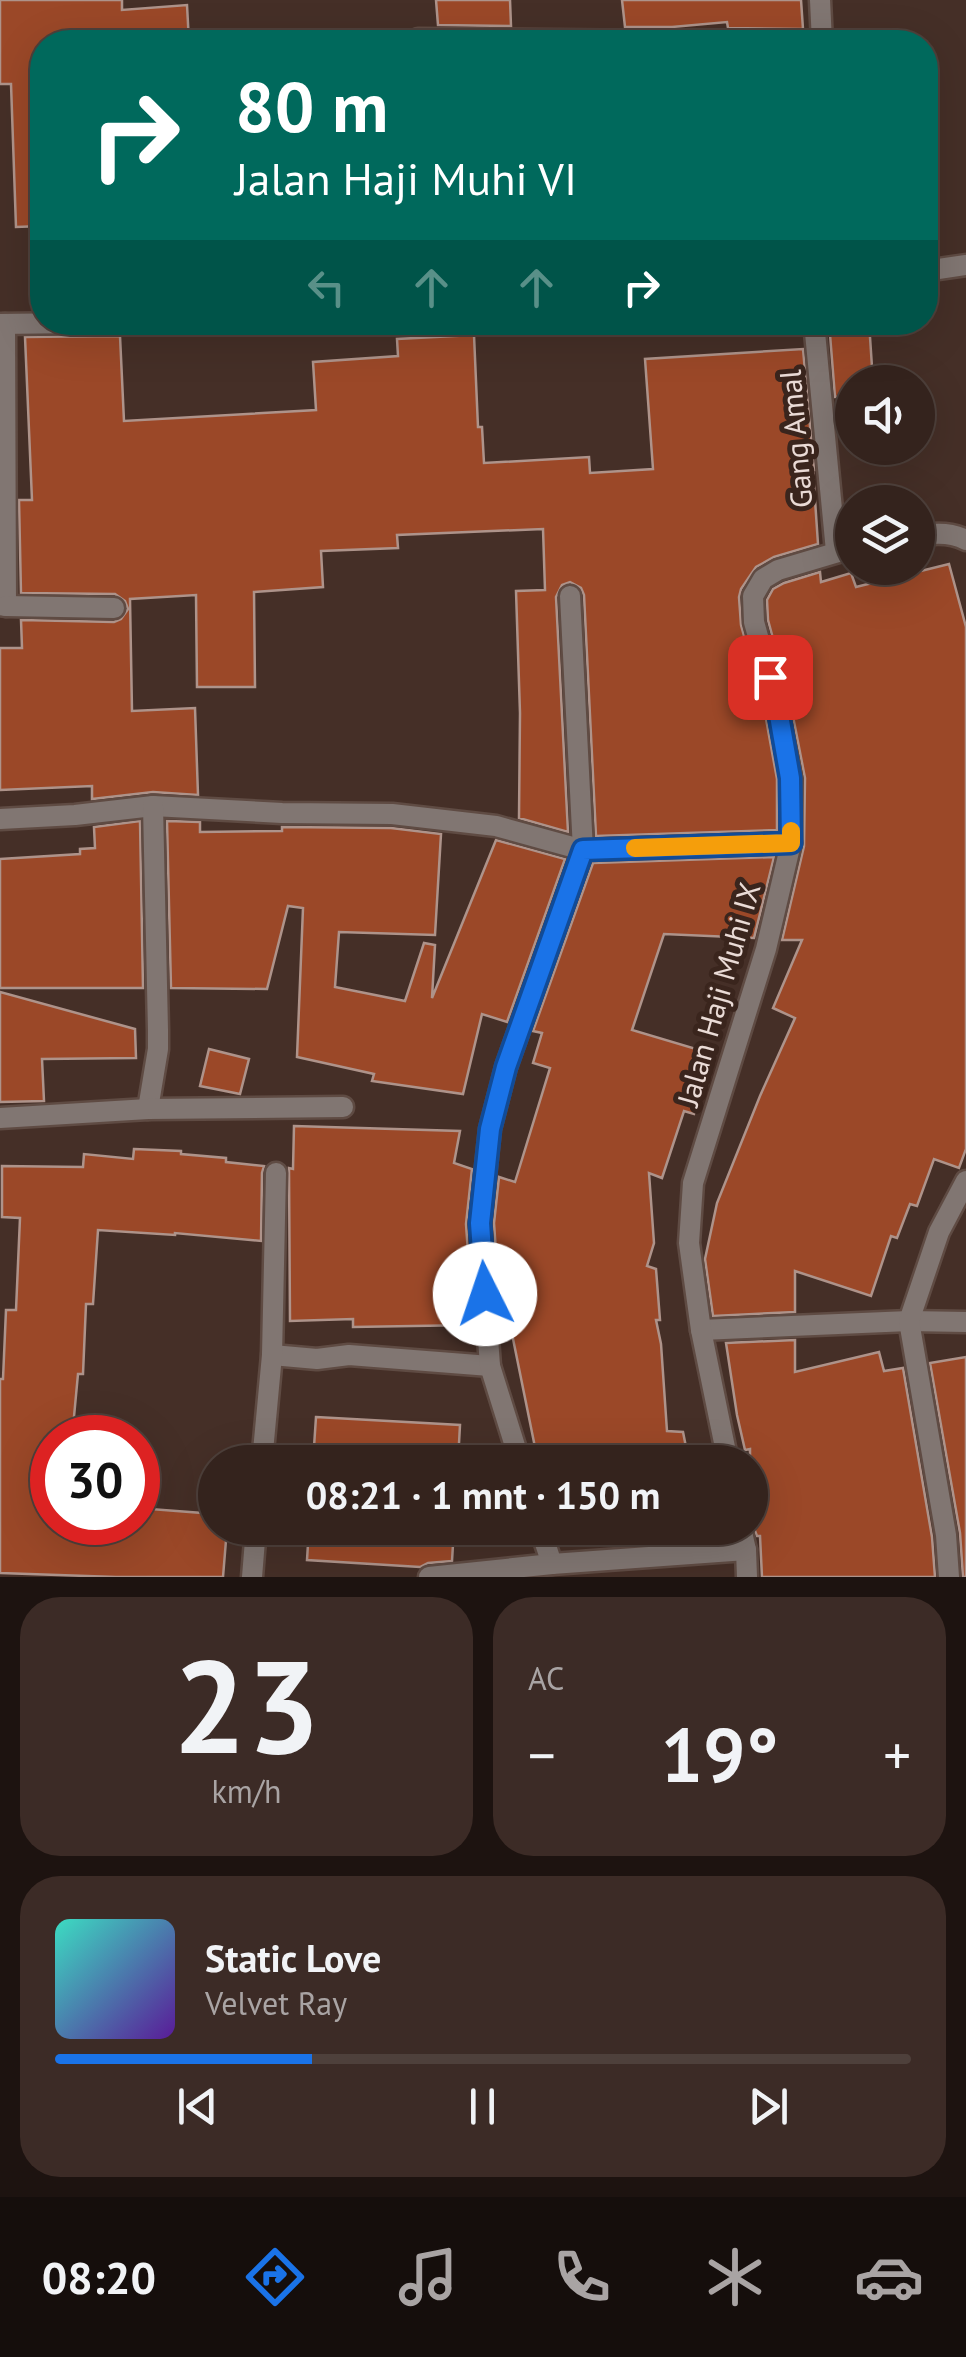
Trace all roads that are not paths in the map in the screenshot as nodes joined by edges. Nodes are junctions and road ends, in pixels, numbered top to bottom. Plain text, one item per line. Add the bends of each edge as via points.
1 (820, 0) edge
2 (821, 30) edge
3 (966, 265) edge
4 (938, 269) edge
5 (2, 324) edge
6 (30, 324) edge
7 (816, 335) edge
8 (836, 485) edge
9 (935, 533) edge
10 (966, 540) edge
11 (835, 552) edge
12 (570, 596) dead end
13 (3, 606) edge
14 (114, 608) dead end
15 (152, 806) junction
16 (0, 818) edge
17 (791, 843) junction
18 (583, 850) junction
19 (343, 1107) dead end
20 (148, 1108) junction
21 (0, 1123) edge
22 (276, 1173) dead end
23 (966, 1181) edge
24 (909, 1321) junction
25 (966, 1322) edge
26 (701, 1330) junction
27 (272, 1356) junction
28 (490, 1366) junction
29 (264, 1445) edge
30 (515, 1445) edge
31 (725, 1445) edge
32 (255, 1545) edge
33 (546, 1545) edge
34 (745, 1545) edge
35 (746, 1550) junction
36 (552, 1564) junction
37 (252, 1577) edge
38 (429, 1577) edge
39 (747, 1577) edge
40 (949, 1577) edge

1 - 2 street
3 - 4 street
5 - 6 street
5 - 13 street
7 - 8 street, Gang Amal
9 - 10 street
11 - 17 street, Jalan Haji Muhi IX via 778,570 753,596 790,778
12 - 18 street
13 - 14 street
15 - 16 street
15 - 18 street via 392,814 496,826
15 - 20 street via 158,1049
17 - 18 street
17 - 26 street, Jalan Haji Muhi IX via 766,949 693,1182 689,1242
18 - 28 street via 490,1129 480,1223
19 - 20 street
20 - 21 street
22 - 27 street
23 - 24 street via 938,1232
24 - 25 street
24 - 26 street
24 - 40 street
26 - 31 street, Jalan Haji Muhi IX
27 - 28 street
27 - 29 street
28 - 30 street
32 - 37 street
33 - 36 street
34 - 35 street
35 - 36 street
35 - 39 street
36 - 38 street

